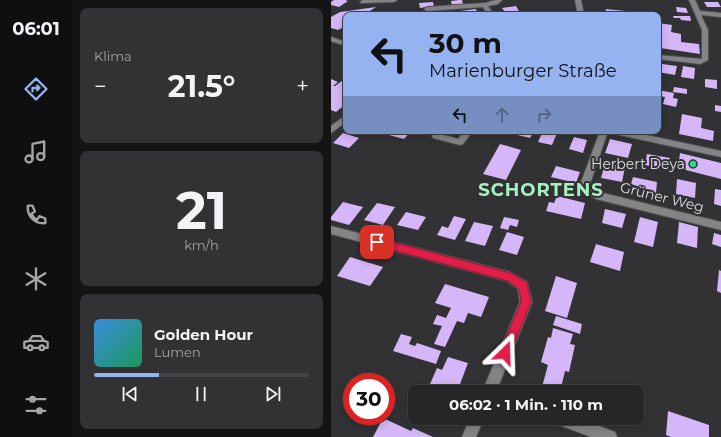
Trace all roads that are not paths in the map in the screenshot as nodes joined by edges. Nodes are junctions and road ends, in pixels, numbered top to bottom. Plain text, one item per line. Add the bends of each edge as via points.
1 (394, 0) edge
2 (578, 0) edge
3 (692, 0) edge
4 (363, 2) dead end
5 (497, 2) edge
6 (485, 4) junction
7 (427, 9) dead end
8 (489, 12) edge
9 (580, 12) edge
10 (698, 13) junction
11 (721, 15) edge
12 (331, 39) edge
13 (343, 43) edge
14 (661, 57) edge
15 (343, 120) edge
16 (331, 130) edge
17 (467, 134) edge
18 (603, 134) edge
19 (629, 134) edge
20 (436, 136) dead end
21 (721, 154) edge
22 (721, 226) edge
23 (331, 230) edge
24 (492, 385) edge
25 (474, 425) edge
26 (578, 425) edge
27 (469, 437) edge
28 (610, 437) edge

1 - 4 street
2 - 9 street
3 - 10 street
5 - 6 street
6 - 7 street
6 - 8 street
10 - 11 street
10 - 14 street via 705,30 705,60 703,62
12 - 13 street
15 - 16 street
17 - 20 street via 460,142
18 - 22 street, Grüner Weg via 585,185 589,190 596,194
19 - 21 street
23 - 24 street via 511,277 523,286 526,302
25 - 27 street
26 - 28 street

